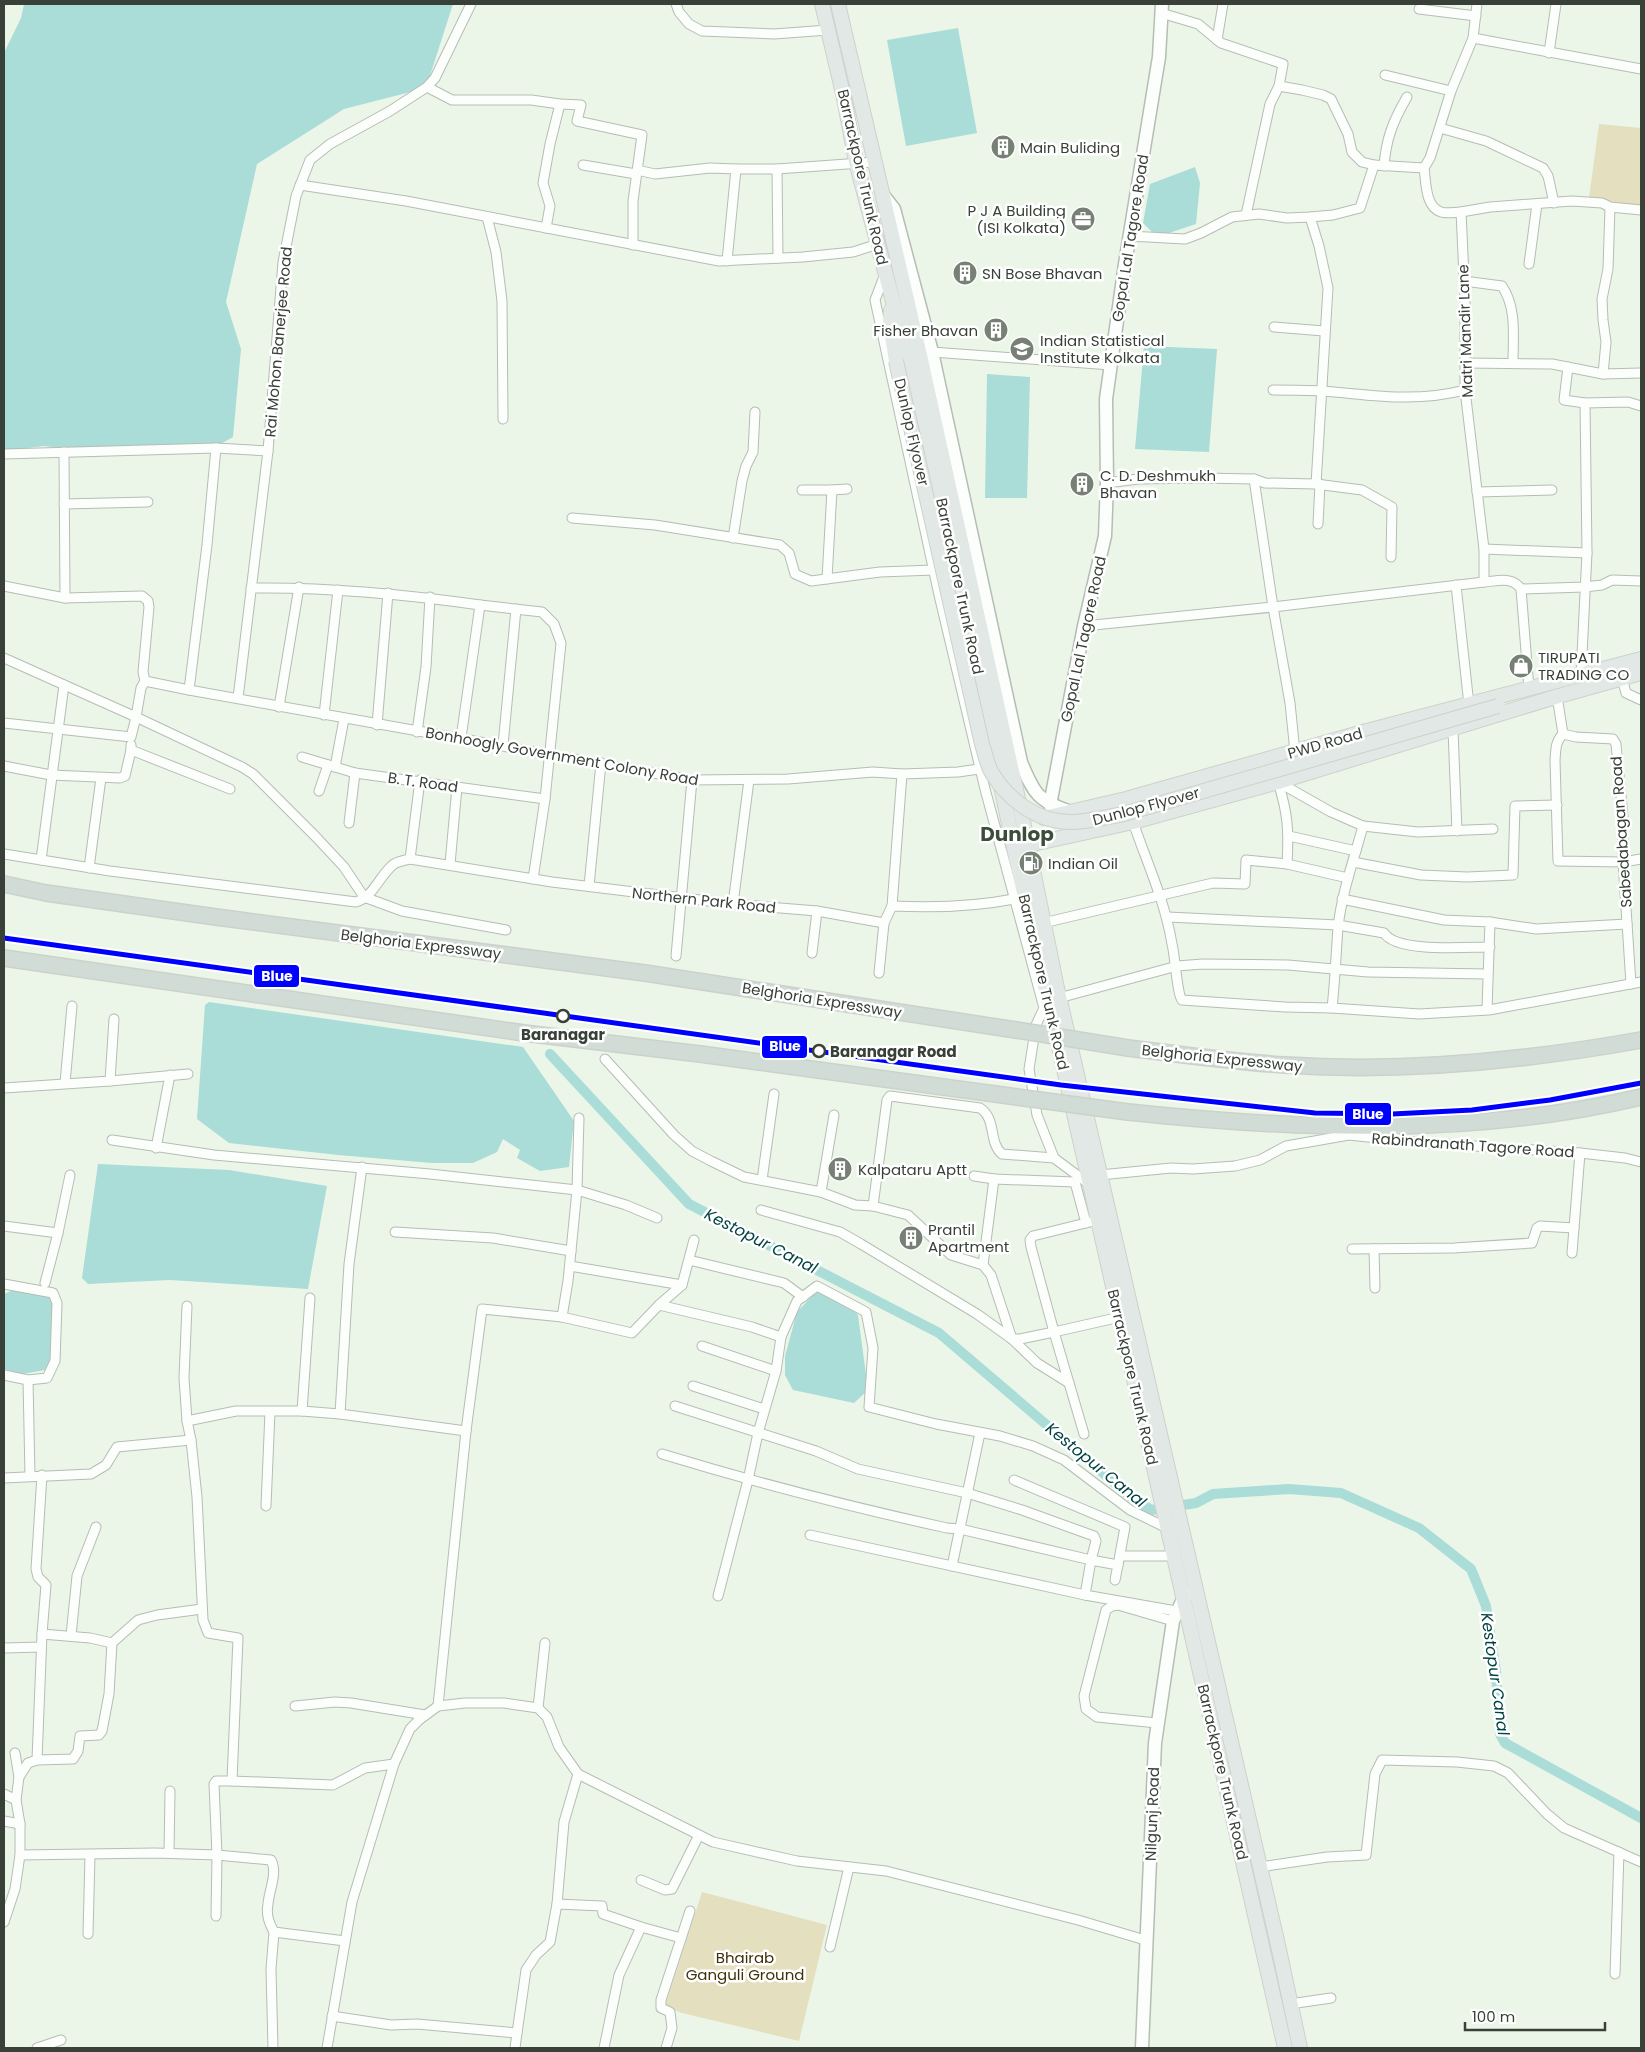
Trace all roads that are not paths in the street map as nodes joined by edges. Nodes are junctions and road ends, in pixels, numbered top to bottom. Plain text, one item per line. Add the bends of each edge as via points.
1 (471, 4) edge
2 (676, 4) edge
3 (822, 4) edge
4 (838, 4) edge
5 (1223, 4) edge
6 (1477, 4) edge
7 (1556, 4) edge
8 (1161, 8) edge
9 (1419, 9) dead end
10 (1476, 16) junction
11 (828, 30) junction
12 (1473, 38) junction
13 (1217, 40) junction
14 (1549, 53) junction
15 (1641, 69) edge
16 (1385, 75) dead end
17 (1279, 86) junction
18 (427, 87) junction
19 (1451, 91) junction
20 (1407, 97) dead end
21 (560, 104) junction
22 (1440, 128) junction
23 (856, 162) junction
24 (875, 162) junction
25 (583, 166) dead end
26 (1374, 166) junction
27 (1384, 166) junction
28 (1424, 168) junction
29 (736, 169) junction
30 (777, 169) junction
31 (637, 172) junction
32 (300, 185) junction
33 (883, 195) junction
34 (1554, 203) junction
35 (1537, 204) junction
36 (1610, 207) junction
37 (1641, 210) edge
38 (1461, 212) junction
39 (1246, 215) junction
40 (487, 216) junction
41 (1310, 217) junction
42 (546, 228) junction
43 (1129, 236) junction
44 (633, 244) junction
45 (878, 244) junction
46 (778, 258) junction
47 (727, 261) junction
48 (1529, 264) dead end
49 (885, 272) junction
50 (1464, 281) junction
51 (892, 296) junction
52 (1274, 327) dead end
53 (1324, 331) junction
54 (932, 352) junction
55 (1466, 363) junction
56 (1513, 363) junction
57 (1110, 365) junction
58 (1568, 367) junction
59 (1641, 373) edge
60 (1603, 374) junction
61 (1273, 390) dead end
62 (1464, 390) junction
63 (1321, 391) junction
64 (1586, 403) junction
65 (1641, 406) edge
66 (755, 412) dead end
67 (502, 419) dead end
68 (216, 448) junction
69 (268, 451) junction
70 (64, 452) junction
71 (4, 454) edge
72 (1254, 479) junction
73 (1107, 483) junction
74 (1318, 484) junction
75 (847, 489) dead end
76 (802, 490) dead end
77 (832, 490) junction
78 (1552, 490) dead end
79 (1476, 492) junction
80 (148, 502) dead end
81 (64, 504) junction
82 (572, 518) dead end
83 (1318, 524) dead end
84 (733, 538) junction
85 (1484, 549) junction
86 (1587, 554) junction
87 (1391, 557) dead end
88 (934, 570) junction
89 (827, 579) junction
90 (1641, 581) edge
91 (1484, 582) junction
92 (1456, 585) junction
93 (4, 586) edge
94 (1584, 587) junction
95 (251, 588) junction
96 (299, 588) junction
97 (1521, 589) junction
98 (338, 590) junction
99 (388, 594) junction
100 (430, 597) junction
101 (65, 598) junction
102 (480, 604) junction
103 (1273, 607) junction
104 (516, 609) junction
105 (1084, 626) junction
106 (4, 658) edge
107 (1641, 660) edge
108 (1641, 673) edge
109 (1581, 675) junction
110 (1622, 678) junction
111 (64, 685) junction
112 (143, 685) junction
113 (1529, 689) junction
114 (189, 690) junction
115 (1556, 696) junction
116 (238, 698) junction
117 (1641, 700) edge
118 (1469, 705) junction
119 (279, 707) junction
120 (136, 713) junction
121 (324, 716) junction
122 (344, 719) junction
123 (4, 723) edge
124 (377, 725) junction
125 (57, 730) junction
126 (1453, 730) junction
127 (417, 732) junction
128 (1563, 734) junction
129 (131, 737) junction
130 (461, 738) junction
131 (503, 745) junction
132 (131, 750) junction
133 (1295, 752) junction
134 (550, 754) junction
135 (302, 756) dead end
136 (601, 763) junction
137 (4, 766) edge
138 (332, 766) junction
139 (997, 766) junction
140 (980, 770) junction
141 (356, 773) junction
142 (902, 774) junction
143 (51, 775) junction
144 (101, 778) junction
145 (420, 780) junction
146 (692, 780) junction
147 (749, 780) junction
148 (1278, 782) junction
149 (457, 787) junction
150 (230, 789) dead end
151 (319, 791) dead end
152 (546, 799) junction
153 (1050, 805) junction
154 (1557, 805) junction
155 (1071, 812) junction
156 (349, 822) dead end
157 (1023, 822) junction
158 (1133, 822) junction
159 (1009, 825) junction
160 (1363, 826) junction
161 (1493, 829) dead end
162 (1457, 831) junction
163 (1289, 836) junction
164 (1028, 846) junction
165 (1014, 848) junction
166 (1356, 850) junction
167 (4, 854) edge
168 (410, 859) junction
169 (1641, 859) edge
170 (41, 860) junction
171 (1352, 862) junction
172 (1623, 862) junction
173 (450, 864) junction
174 (1287, 864) junction
175 (89, 868) junction
176 (1348, 878) junction
177 (533, 879) junction
178 (4, 884) edge
179 (589, 886) junction
180 (367, 894) junction
181 (1159, 896) junction
182 (682, 898) junction
183 (1014, 899) junction
184 (1342, 899) junction
185 (733, 904) junction
186 (892, 906) junction
187 (817, 911) junction
188 (1168, 917) junction
189 (1490, 922) junction
190 (884, 923) junction
191 (1043, 923) junction
192 (1627, 924) junction
193 (1338, 925) junction
194 (506, 930) dead end
195 (1490, 947) junction
196 (812, 952) dead end
197 (676, 956) dead end
198 (4, 958) edge
199 (1176, 966) junction
200 (1336, 970) junction
201 (879, 973) dead end
202 (1487, 974) junction
203 (1641, 982) edge
204 (1631, 984) junction
205 (1059, 998) junction
206 (72, 1006) dead end
207 (1332, 1008) junction
208 (1487, 1009) junction
209 (114, 1019) dead end
210 (1641, 1040) edge
211 (605, 1059) dead end
212 (188, 1074) dead end
213 (170, 1075) junction
214 (110, 1081) junction
215 (65, 1083) junction
216 (4, 1088) edge
217 (774, 1094) dead end
218 (1641, 1098) edge
219 (834, 1115) dead end
220 (579, 1118) dead end
221 (112, 1140) dead end
222 (156, 1148) junction
223 (1580, 1153) junction
224 (1054, 1158) junction
225 (1641, 1162) edge
226 (362, 1168) junction
227 (70, 1175) dead end
228 (974, 1176) dead end
229 (762, 1180) junction
230 (994, 1180) junction
231 (1097, 1180) junction
232 (577, 1190) junction
233 (821, 1192) junction
234 (873, 1206) junction
235 (761, 1210) dead end
236 (657, 1218) dead end
237 (1092, 1222) junction
238 (4, 1226) edge
239 (1574, 1228) junction
240 (394, 1232) dead end
241 (58, 1233) junction
242 (694, 1240) dead end
243 (1374, 1248) junction
244 (1352, 1249) dead end
245 (571, 1251) junction
246 (1572, 1253) dead end
247 (689, 1260) junction
248 (983, 1265) junction
249 (570, 1266) junction
250 (45, 1283) dead end
251 (4, 1284) edge
252 (682, 1285) junction
253 (1375, 1288) dead end
254 (803, 1297) junction
255 (310, 1298) dead end
256 (659, 1305) junction
257 (187, 1306) dead end
258 (1120, 1317) junction
259 (562, 1318) junction
260 (1054, 1332) junction
261 (781, 1337) junction
262 (1012, 1339) junction
263 (702, 1346) dead end
264 (776, 1371) junction
265 (4, 1375) edge
266 (28, 1380) junction
267 (1068, 1383) junction
268 (693, 1386) dead end
269 (675, 1406) dead end
270 (764, 1409) junction
271 (302, 1411) junction
272 (270, 1412) junction
273 (340, 1414) junction
274 (187, 1420) junction
275 (466, 1431) junction
276 (758, 1433) junction
277 (980, 1433) junction
278 (1084, 1434) dead end
279 (191, 1440) junction
280 (662, 1454) dead end
281 (42, 1475) junction
282 (30, 1476) junction
283 (4, 1478) edge
284 (748, 1480) junction
285 (1014, 1480) dead end
286 (968, 1493) junction
287 (266, 1506) dead end
288 (1130, 1510) junction
289 (1171, 1523) junction
290 (96, 1527) dead end
291 (1126, 1527) junction
292 (960, 1529) junction
293 (810, 1535) dead end
294 (1174, 1556) junction
295 (1091, 1560) junction
296 (1119, 1560) junction
297 (952, 1566) junction
298 (1115, 1580) dead end
299 (1190, 1593) junction
300 (1085, 1595) junction
301 (718, 1596) dead end
302 (202, 1609) junction
303 (1175, 1616) junction
304 (42, 1634) junction
305 (71, 1636) junction
306 (112, 1643) junction
307 (545, 1643) dead end
308 (41, 1647) junction
309 (4, 1648) edge
310 (295, 1706) dead end
311 (438, 1706) junction
312 (538, 1708) junction
313 (426, 1715) junction
314 (1157, 1723) junction
315 (15, 1753) dead end
316 (37, 1760) junction
317 (394, 1764) junction
318 (578, 1774) junction
319 (19, 1777) junction
320 (232, 1781) junction
321 (170, 1791) dead end
322 (4, 1794) edge
323 (16, 1800) junction
324 (4, 1822) edge
325 (20, 1824) junction
326 (699, 1835) junction
327 (1619, 1852) junction
328 (169, 1853) junction
329 (217, 1854) junction
330 (20, 1855) junction
331 (90, 1855) junction
332 (1641, 1862) edge
333 (849, 1867) junction
334 (1260, 1867) junction
335 (641, 1880) dead end
336 (557, 1904) junction
337 (690, 1911) dead end
338 (216, 1916) dead end
339 (4, 1922) edge
340 (642, 1927) junction
341 (274, 1932) junction
342 (88, 1934) dead end
343 (680, 1938) junction
344 (1145, 1940) junction
345 (345, 1941) junction
346 (830, 1947) dead end
347 (1615, 1974) dead end
348 (1331, 1998) dead end
349 (1290, 2004) junction
350 (332, 2016) junction
351 (517, 2033) junction
352 (61, 2040) dead end
353 (37, 2048) edge
354 (273, 2048) edge
355 (327, 2048) edge
356 (515, 2048) edge
357 (604, 2048) edge
358 (666, 2048) edge
359 (1142, 2048) edge
360 (1285, 2048) edge
361 (1300, 2048) edge

1 - 18 street, Rai Mohon Banerjee Road via 442,67
2 - 11 street via 689,24 702,31 774,34
3 - 11 main road, Barrackpore Trunk Road
4 - 24 main road, Barrackpore Trunk Road
5 - 13 street
6 - 10 street
7 - 14 street
8 - 13 street via 1198,24
8 - 43 street, Gopal Lal Tagore Road via 1159,57
9 - 10 street
10 - 12 street
11 - 23 main road, Barrackpore Trunk Road
12 - 14 street
12 - 19 street
13 - 17 street via 1284,64
14 - 15 street
16 - 19 street
17 - 26 street via 1331,99 1348,134 1352,152 1362,162
17 - 39 street via 1270,104
18 - 21 street via 452,100 531,100
18 - 32 street, Rai Mohon Banerjee Road via 390,112 330,144 310,160
19 - 22 street
20 - 27 street via 1386,143
21 - 31 street via 580,105 577,120 642,135
21 - 42 street via 544,176 550,206
22 - 28 street
22 - 34 street via 1486,141 1543,168
23 - 24 street
23 - 30 street
23 - 45 main road, Barrackpore Trunk Road
24 - 33 main road, Barrackpore Trunk Road
25 - 31 street
26 - 27 street
26 - 41 street via 1360,208
27 - 28 street
28 - 38 street via 1434,208 1441,212
29 - 30 street
29 - 31 street via 710,168 655,174
29 - 47 street
30 - 46 street
31 - 44 street
32 - 40 street
32 - 69 street, Rai Mohon Banerjee Road via 283,262
33 - 54 street via 894,209
33 - 157 main road, Barrackpore Trunk Road
34 - 35 street
34 - 36 street via 1602,203
35 - 38 street
35 - 48 street
36 - 37 street
36 - 60 street via 1608,269 1602,299 1606,342
38 - 50 street, Matri Mandir Lane
39 - 41 street
39 - 43 street via 1232,217 1185,238
40 - 42 street
40 - 67 street via 496,252 502,301
41 - 53 street via 1320,246 1328,288
42 - 44 street
43 - 57 street, Gopal Lal Tagore Road
44 - 47 street
45 - 46 street via 853,252
45 - 49 main road, Barrackpore Trunk Road
46 - 47 street
49 - 51 main road, Barrackpore Trunk Road
49 - 88 street via 875,300
50 - 55 street, Matri Mandir Lane
50 - 56 street via 1502,286 1510,297
51 - 115 main road, Dunlop Flyover, bridge via 890,324 896,362 982,744 991,772 1008,796 1021,806 1052,820 1067,822 1124,814 1523,699
51 - 139 main road, Barrackpore Trunk Road via 929,440
52 - 53 street
53 - 63 street
54 - 57 street
54 - 153 street via 1021,762 1032,788
55 - 56 street
55 - 62 street, Matri Mandir Lane
56 - 58 street
57 - 73 street, Gopal Lal Tagore Road via 1106,399
58 - 60 street
58 - 64 street via 1564,400
59 - 60 street
61 - 63 street
62 - 63 street via 1407,398
62 - 79 street, Matri Mandir Lane
63 - 74 street
64 - 65 street via 1628,402
64 - 86 street
66 - 84 street via 753,452 744,472
68 - 69 street
68 - 70 street
68 - 114 street
69 - 95 street, Rai Mohon Banerjee Road
70 - 71 street
70 - 81 street
72 - 73 street via 1138,479
72 - 74 street via 1265,483
72 - 103 street
73 - 105 street, Gopal Lal Tagore Road via 1105,536
74 - 83 street
74 - 87 street via 1362,490 1392,507
75 - 77 street
76 - 77 street
77 - 89 street
78 - 79 street
79 - 85 street, Matri Mandir Lane
80 - 81 street
81 - 101 street
82 - 84 street via 655,525
84 - 89 street via 780,545 789,553 794,574 811,581
85 - 86 street
85 - 91 street, Matri Mandir Lane
86 - 94 street
88 - 89 street via 880,572
88 - 140 street
90 - 94 street via 1612,580
91 - 92 street
91 - 97 street via 1511,580
92 - 103 street
92 - 118 street
93 - 101 street
94 - 97 street
94 - 109 street
95 - 96 street
95 - 116 street, Rai Mohon Banerjee Road
96 - 98 street
96 - 119 street
97 - 113 street
98 - 99 street
98 - 121 street
99 - 100 street
99 - 124 street
100 - 102 street
100 - 127 street via 426,667
101 - 112 street via 145,598 149,607
102 - 104 street
102 - 130 street
103 - 105 street
103 - 133 street
104 - 131 street
104 - 134 street via 542,612 554,624 561,643
105 - 153 street, Gopal Lal Tagore Road
106 - 111 street
107 - 109 main road, PWD Road
108 - 110 main road, PWD Road
109 - 113 main road, PWD Road
110 - 115 main road, PWD Road
110 - 117 street via 1626,693
111 - 120 street
111 - 125 street
112 - 114 street, Bonhoogly Government Colony Road
112 - 120 street
113 - 118 main road, PWD Road
114 - 116 street, Bonhoogly Government Colony Road
115 - 126 main road, PWD Road
115 - 128 street
116 - 119 street, Bonhoogly Government Colony Road
118 - 133 main road, PWD Road
119 - 121 street, Bonhoogly Government Colony Road
120 - 129 street
120 - 180 street via 253,774 281,799
121 - 122 street, Bonhoogly Government Colony Road
122 - 124 street, Bonhoogly Government Colony Road
122 - 138 street
123 - 125 street
124 - 127 street, Bonhoogly Government Colony Road
125 - 129 street
125 - 143 street
126 - 148 main road, PWD Road
126 - 162 street
127 - 130 street, Bonhoogly Government Colony Road
128 - 154 street via 1556,746
128 - 172 street, Sabedabagan Road via 1613,739 1616,744 1623,816
129 - 132 street
130 - 131 street, Bonhoogly Government Colony Road
131 - 134 street, Bonhoogly Government Colony Road
132 - 144 street via 125,776
132 - 150 street
133 - 155 main road, PWD Road
134 - 136 street, Bonhoogly Government Colony Road
134 - 152 street
135 - 138 street, B. T. Road
136 - 146 street, Bonhoogly Government Colony Road
136 - 179 street
137 - 143 street
138 - 141 street, B. T. Road
138 - 151 street
139 - 140 street, Bonhoogly Government Colony Road
139 - 159 main road, Barrackpore Trunk Road
140 - 142 street, Bonhoogly Government Colony Road
140 - 183 street
141 - 145 street, B. T. Road
141 - 156 street
142 - 147 street, Bonhoogly Government Colony Road via 873,772
142 - 186 street
143 - 144 street
143 - 170 street
144 - 175 street
145 - 149 street, B. T. Road
145 - 168 street
146 - 147 street, Bonhoogly Government Colony Road
146 - 182 street
147 - 185 street
148 - 158 main road, PWD Road
148 - 160 street
148 - 163 street via 1287,812
149 - 152 street, B. T. Road
149 - 173 street
152 - 177 street
153 - 155 street
154 - 171 street via 1515,806 1513,875 1421,875
154 - 172 street via 1558,861
155 - 157 main road, PWD Road
157 - 159 main road, PWD Road
157 - 164 main road, Barrackpore Trunk Road
158 - 164 main road, PWD Road
158 - 181 street
159 - 165 main road, Barrackpore Trunk Road
160 - 162 street via 1418,832
160 - 166 street
161 - 162 street
163 - 166 street
163 - 174 street
164 - 165 main road, PWD Road
164 - 191 main road, Barrackpore Trunk Road
165 - 231 main road, Barrackpore Trunk Road
166 - 171 street
167 - 170 street
168 - 173 street, Northern Park Road
168 - 180 street via 393,865
169 - 172 street
170 - 175 street
171 - 176 street
172 - 192 street, Sabedabagan Road
173 - 177 street, Northern Park Road
174 - 176 street
174 - 181 street via 1246,860 1245,884 1213,883
175 - 180 street via 356,902
176 - 184 street
177 - 179 street, Northern Park Road
178 - 210 highway, Belghoria Expressway, bridge via 188,913 645,973 1128,1048 1269,1064 1400,1067 1538,1057
179 - 182 street, Northern Park Road
180 - 194 street via 402,911
181 - 188 street
181 - 191 street
182 - 185 street, Northern Park Road
182 - 197 street
183 - 186 street via 978,906
183 - 224 street via 1044,1008 1036,1025 1029,1069 1037,1116
184 - 189 street via 1444,920
184 - 193 street
185 - 187 street, Northern Park Road
186 - 190 street
187 - 190 street, Northern Park Road
187 - 196 street
188 - 193 street
188 - 199 street
189 - 192 street via 1536,929
189 - 195 street
190 - 201 street
191 - 205 main road, Barrackpore Trunk Road
192 - 204 street, Sabedabagan Road
193 - 195 street via 1384,933 1403,944
193 - 200 street
195 - 202 street
198 - 218 highway, bridge via 524,1033 1201,1120 1351,1127 1456,1125 1562,1113
199 - 200 street via 1279,965
199 - 205 street
199 - 207 street via 1182,1000
200 - 202 street
200 - 207 street
202 - 208 street
203 - 204 street
204 - 208 street
205 - 231 main road, Barrackpore Trunk Road
206 - 215 street
207 - 208 street via 1419,1014
209 - 214 street
211 - 229 street via 692,1151 744,1177
212 - 213 street
213 - 214 street
213 - 222 street
214 - 215 street
215 - 216 street
217 - 229 street
219 - 233 street
220 - 232 street
221 - 222 street
222 - 226 street
223 - 225 street, Rabindranath Tagore Road
223 - 231 street, Rabindranath Tagore Road via 1349,1135 1286,1146 1260,1160 1235,1166 1171,1168
223 - 239 street
224 - 231 street
224 - 234 street via 1002,1154 995,1146 990,1120 980,1108 890,1096
226 - 232 street
226 - 273 street via 349,1264
227 - 241 street
228 - 230 street
229 - 233 street
230 - 237 street via 1075,1182
230 - 248 street
231 - 237 main road, Barrackpore Trunk Road
231 - 289 main road, Barrackpore Trunk Road via 1174,1498
232 - 236 street
232 - 245 street
233 - 234 street via 855,1205
234 - 248 street via 908,1216 951,1255
235 - 262 street via 840,1232 977,1314
237 - 258 main road, Barrackpore Trunk Road
237 - 260 street via 1033,1236 1030,1240
238 - 241 street
239 - 243 street via 1540,1226 1532,1243 1454,1248
239 - 246 street
240 - 245 street via 493,1238
241 - 250 street
242 - 247 street
243 - 244 street
243 - 253 street
245 - 249 street
247 - 252 street
247 - 254 street via 784,1283
248 - 262 street via 991,1275
249 - 252 street
249 - 259 street
251 - 266 street via 53,1293 57,1303 55,1361 47,1378
252 - 256 street
254 - 261 street via 797,1301
254 - 277 street via 817,1286 866,1312 874,1348 869,1407
255 - 271 street
256 - 259 street via 632,1333
256 - 261 street
257 - 274 street via 184,1378
258 - 260 street
258 - 289 main road, Barrackpore Trunk Road via 1159,1494
259 - 275 street via 482,1309
260 - 262 street
260 - 267 street
261 - 264 street
262 - 267 street via 1037,1363
263 - 264 street
264 - 270 street
265 - 266 street
266 - 282 street
267 - 278 street
268 - 270 street
269 - 276 street
270 - 276 street
271 - 272 street
271 - 273 street
272 - 274 street via 236,1411
272 - 287 street
273 - 275 street
274 - 279 street
275 - 311 street
276 - 284 street
276 - 286 street via 816,1451 858,1469
277 - 286 street
277 - 288 street via 1033,1446 1064,1460
279 - 281 street via 117,1447 106,1465 91,1474
279 - 302 street
280 - 284 street
281 - 282 street
281 - 304 street via 36,1569 46,1586
282 - 283 street
284 - 292 street via 855,1508
284 - 301 street
285 - 291 street
286 - 292 street
286 - 295 street via 1094,1536
288 - 289 street
288 - 291 street
289 - 294 main road, Barrackpore Trunk Road
289 - 299 main road, Barrackpore Trunk Road
290 - 305 street via 77,1576
291 - 296 street
292 - 295 street
292 - 297 street
293 - 297 street
294 - 296 street
294 - 299 main road, Barrackpore Trunk Road
295 - 296 street
295 - 300 street
296 - 298 street
297 - 300 street
299 - 303 street, Nilgunj Road
299 - 334 main road, Barrackpore Trunk Road
299 - 360 main road, Barrackpore Trunk Road
300 - 303 street
302 - 306 street via 138,1620
302 - 320 street via 208,1633 238,1638
303 - 314 street, Nilgunj Road
303 - 314 street via 1118,1605 1106,1610 1084,1696 1086,1709 1097,1717
304 - 305 street
304 - 308 street
305 - 306 street
306 - 316 street via 109,1694 102,1731 98,1735 80,1736 73,1759
307 - 312 street
308 - 309 street
308 - 316 street
310 - 313 street via 351,1703
311 - 312 street via 504,1703
311 - 313 street
312 - 318 street via 547,1717 559,1747
313 - 317 street via 410,1729
314 - 344 street, Nilgunj Road via 1150,1897
315 - 319 street
316 - 319 street via 28,1763
317 - 320 street via 365,1768 333,1785
317 - 345 street via 352,1902
318 - 326 street
318 - 336 street via 564,1822
319 - 323 street
320 - 329 street via 216,1781 214,1784
321 - 328 street
322 - 323 street
323 - 325 street
324 - 325 street
325 - 330 street
326 - 333 street via 713,1842 796,1861
326 - 335 street via 672,1890
327 - 332 street
327 - 334 street via 1564,1828 1546,1814 1508,1773 1494,1766 1382,1760 1375,1774 1366,1855
327 - 347 street
328 - 329 street
328 - 331 street
329 - 338 street
329 - 341 street via 271,1860 274,1873 267,1915
330 - 331 street
330 - 339 street via 15,1889
331 - 342 street
333 - 344 street via 886,1871
333 - 346 street
334 - 349 main road, Barrackpore Trunk Road
336 - 340 street via 602,1906 604,1914
336 - 351 street via 550,1942 526,1970
337 - 343 street
340 - 343 street
340 - 357 street via 619,1975
341 - 345 street
341 - 354 street via 271,1969
343 - 358 street via 661,2000 661,2008 670,2012 672,2028
344 - 359 street, Nilgunj Road
345 - 350 street
348 - 349 street
349 - 361 main road, Barrackpore Trunk Road
350 - 351 street via 391,2025 417,2024
350 - 355 street
351 - 356 street
352 - 353 street

